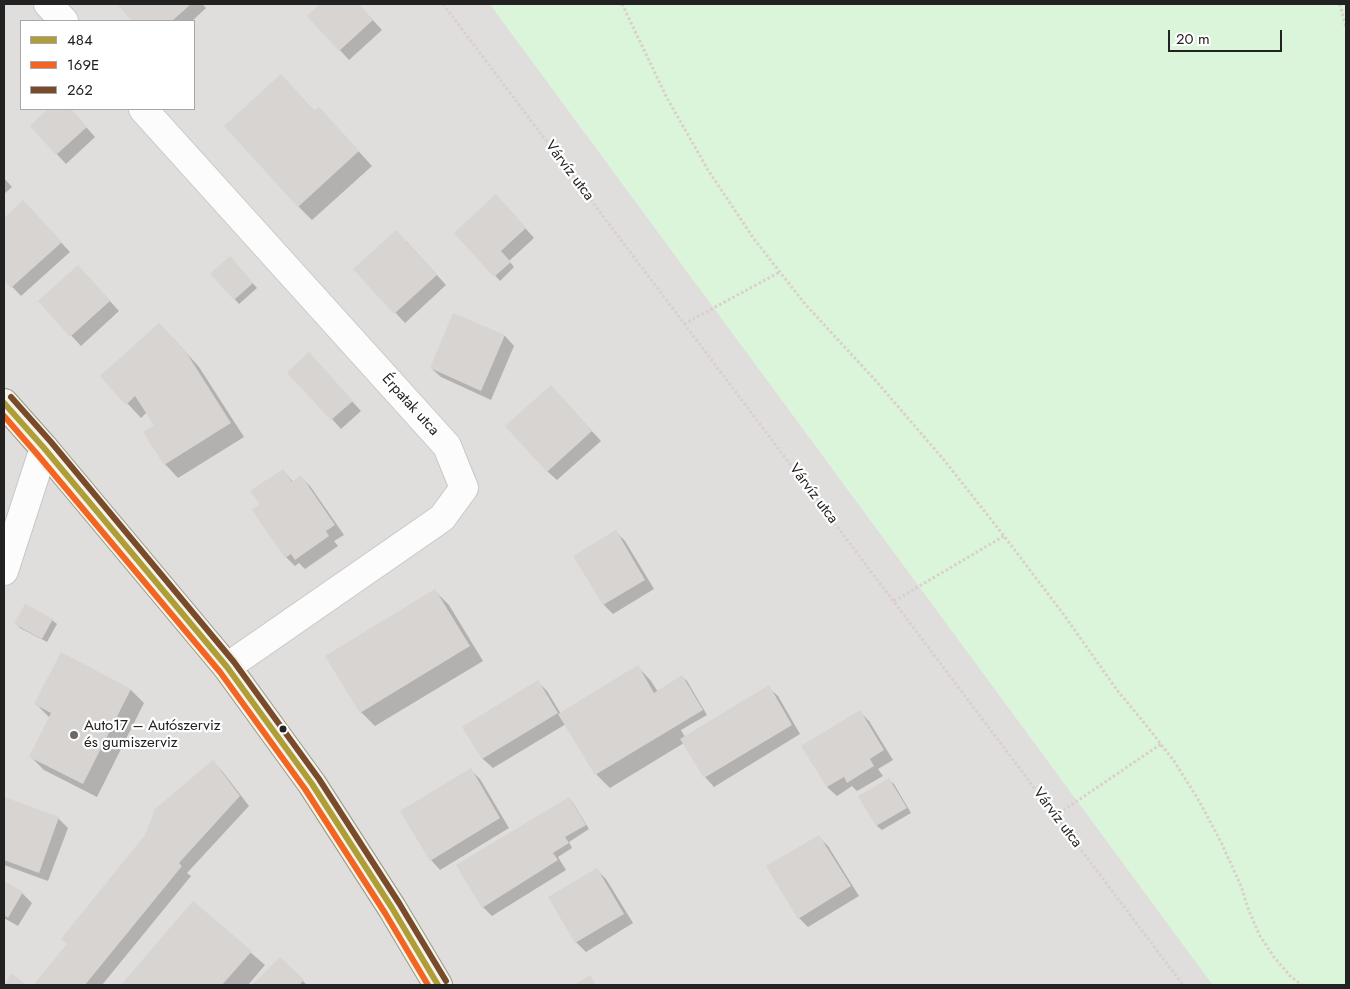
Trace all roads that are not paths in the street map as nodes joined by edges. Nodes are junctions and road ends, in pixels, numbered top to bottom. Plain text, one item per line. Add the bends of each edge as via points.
1 (48, 4) edge
2 (63, 20) edge
3 (143, 110) edge
4 (4, 402) edge
5 (44, 448) junction
6 (4, 571) edge
7 (226, 667) junction
8 (438, 985) edge

1 - 2 street
3 - 7 street, Érpatak utca via 447,446 464,488 442,518
4 - 5 main road
5 - 6 street
5 - 7 main road
7 - 8 main road via 312,784

